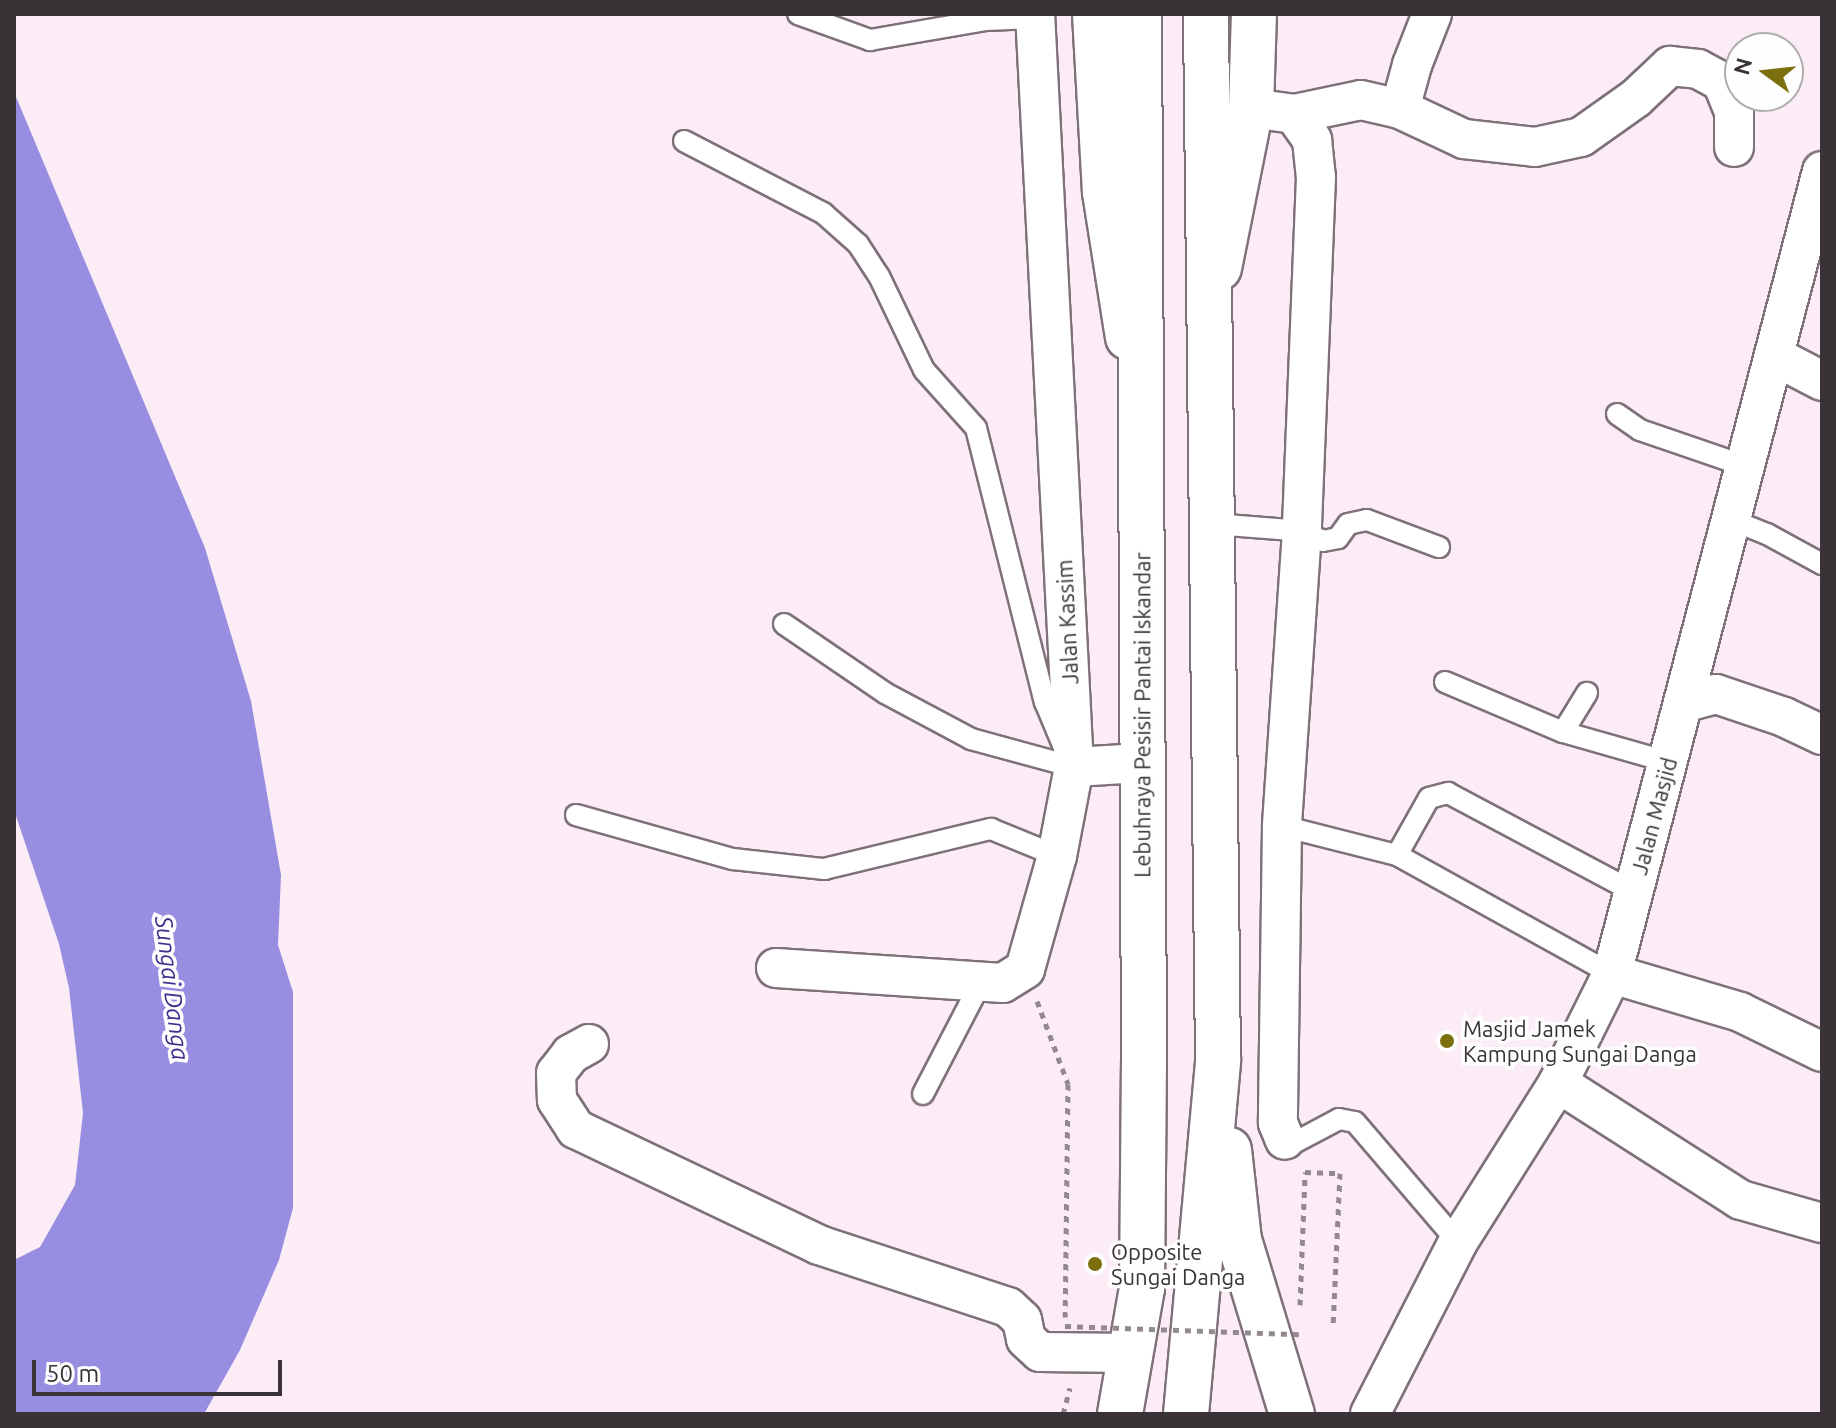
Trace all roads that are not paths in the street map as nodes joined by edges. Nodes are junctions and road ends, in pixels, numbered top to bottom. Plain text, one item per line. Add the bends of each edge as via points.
1 (798, 14) edge
2 (1095, 14) edge
3 (1139, 14) edge
4 (1206, 14) edge
5 (1254, 14) edge
6 (1432, 14) edge
7 (1035, 16) edge
8 (1251, 108) junction
9 (1400, 109) junction
10 (1294, 114) junction
11 (684, 141) dead end
12 (1734, 147) dead end
13 (1822, 171) edge
14 (1212, 303) junction
15 (1774, 356) junction
16 (1822, 381) edge
17 (1617, 414) dead end
18 (1141, 422) junction
19 (1745, 466) junction
20 (1732, 520) junction
21 (1214, 524) junction
22 (1302, 531) junction
23 (1439, 547) dead end
24 (1822, 564) edge
25 (784, 624) dead end
26 (1445, 682) dead end
27 (1587, 693) dead end
28 (1683, 703) junction
29 (1563, 732) junction
30 (1822, 735) edge
31 (1668, 762) junction
32 (1141, 763) junction
33 (1074, 767) junction
34 (576, 815) dead end
35 (1282, 826) junction
36 (1397, 855) junction
37 (1057, 856) junction
38 (1634, 892) junction
39 (776, 968) dead end
40 (1612, 974) junction
41 (980, 984) junction
42 (589, 1044) dead end
43 (1822, 1052) edge
44 (1218, 1060) junction
45 (1558, 1083) junction
46 (923, 1094) dead end
47 (1285, 1140) joint
48 (1822, 1223) edge
49 (1458, 1242) junction
50 (1133, 1353) junction
51 (1120, 1414) edge
52 (1186, 1414) edge
53 (1292, 1414) edge
54 (1370, 1414) edge

1 - 7 lane via 870,40
2 - 18 main road via 1105,192
3 - 18 main road, Lebuhraya Pesisir Pantai Iskandar
4 - 14 main road
5 - 8 main road
6 - 9 street
7 - 33 street, Jalan Kassim
8 - 10 street
8 - 14 main road
9 - 10 street via 1361,100
9 - 12 street via 1464,139 1535,147 1581,137 1670,66 1698,69 1722,82 1734,111
10 - 22 street via 1312,140 1316,177
11 - 33 lane via 823,213 858,244 924,370 976,428 1045,702
13 - 15 street, Jalan Masjid
14 - 21 main road
15 - 16 street
15 - 19 street, Jalan Masjid
17 - 19 lane via 1640,430
18 - 32 main road, Lebuhraya Pesisir Pantai Iskandar
19 - 20 street, Jalan Masjid
20 - 24 lane
20 - 28 street, Jalan Masjid
21 - 22 lane
21 - 44 main road
22 - 23 lane via 1330,541 1348,524 1367,520
22 - 35 street
25 - 33 lane via 885,693 971,739
26 - 29 lane
27 - 29 lane
28 - 30 street via 1716,694
28 - 31 street, Jalan Masjid
29 - 31 lane
31 - 38 street, Jalan Masjid
32 - 33 street
32 - 50 main road, Lebuhraya Pesisir Pantai Iskandar via 1142,1288
33 - 37 street, Jalan Kassim
34 - 37 lane via 733,859 824,869 991,829
35 - 36 lane
35 - 47 street via 1278,1123
36 - 38 lane via 1429,798 1448,793
36 - 40 lane
37 - 41 street, Jalan Kassim via 1025,969 1003,983
38 - 40 street, Jalan Masjid
39 - 41 street
40 - 43 street via 1740,1012
40 - 45 street, Jalan Masjid
41 - 46 lane
42 - 50 street via 571,1054 556,1073 557,1100 576,1129 819,1245 1008,1307 1040,1352
44 - 52 main road
44 - 53 main road via 1239,1240
45 - 48 street via 1741,1200
45 - 49 street, Jalan Masjid
47 - 49 lane via 1292,1144 1339,1119 1355,1122
49 - 54 street, Jalan Masjid
50 - 51 main road, Lebuhraya Pesisir Pantai Iskandar

